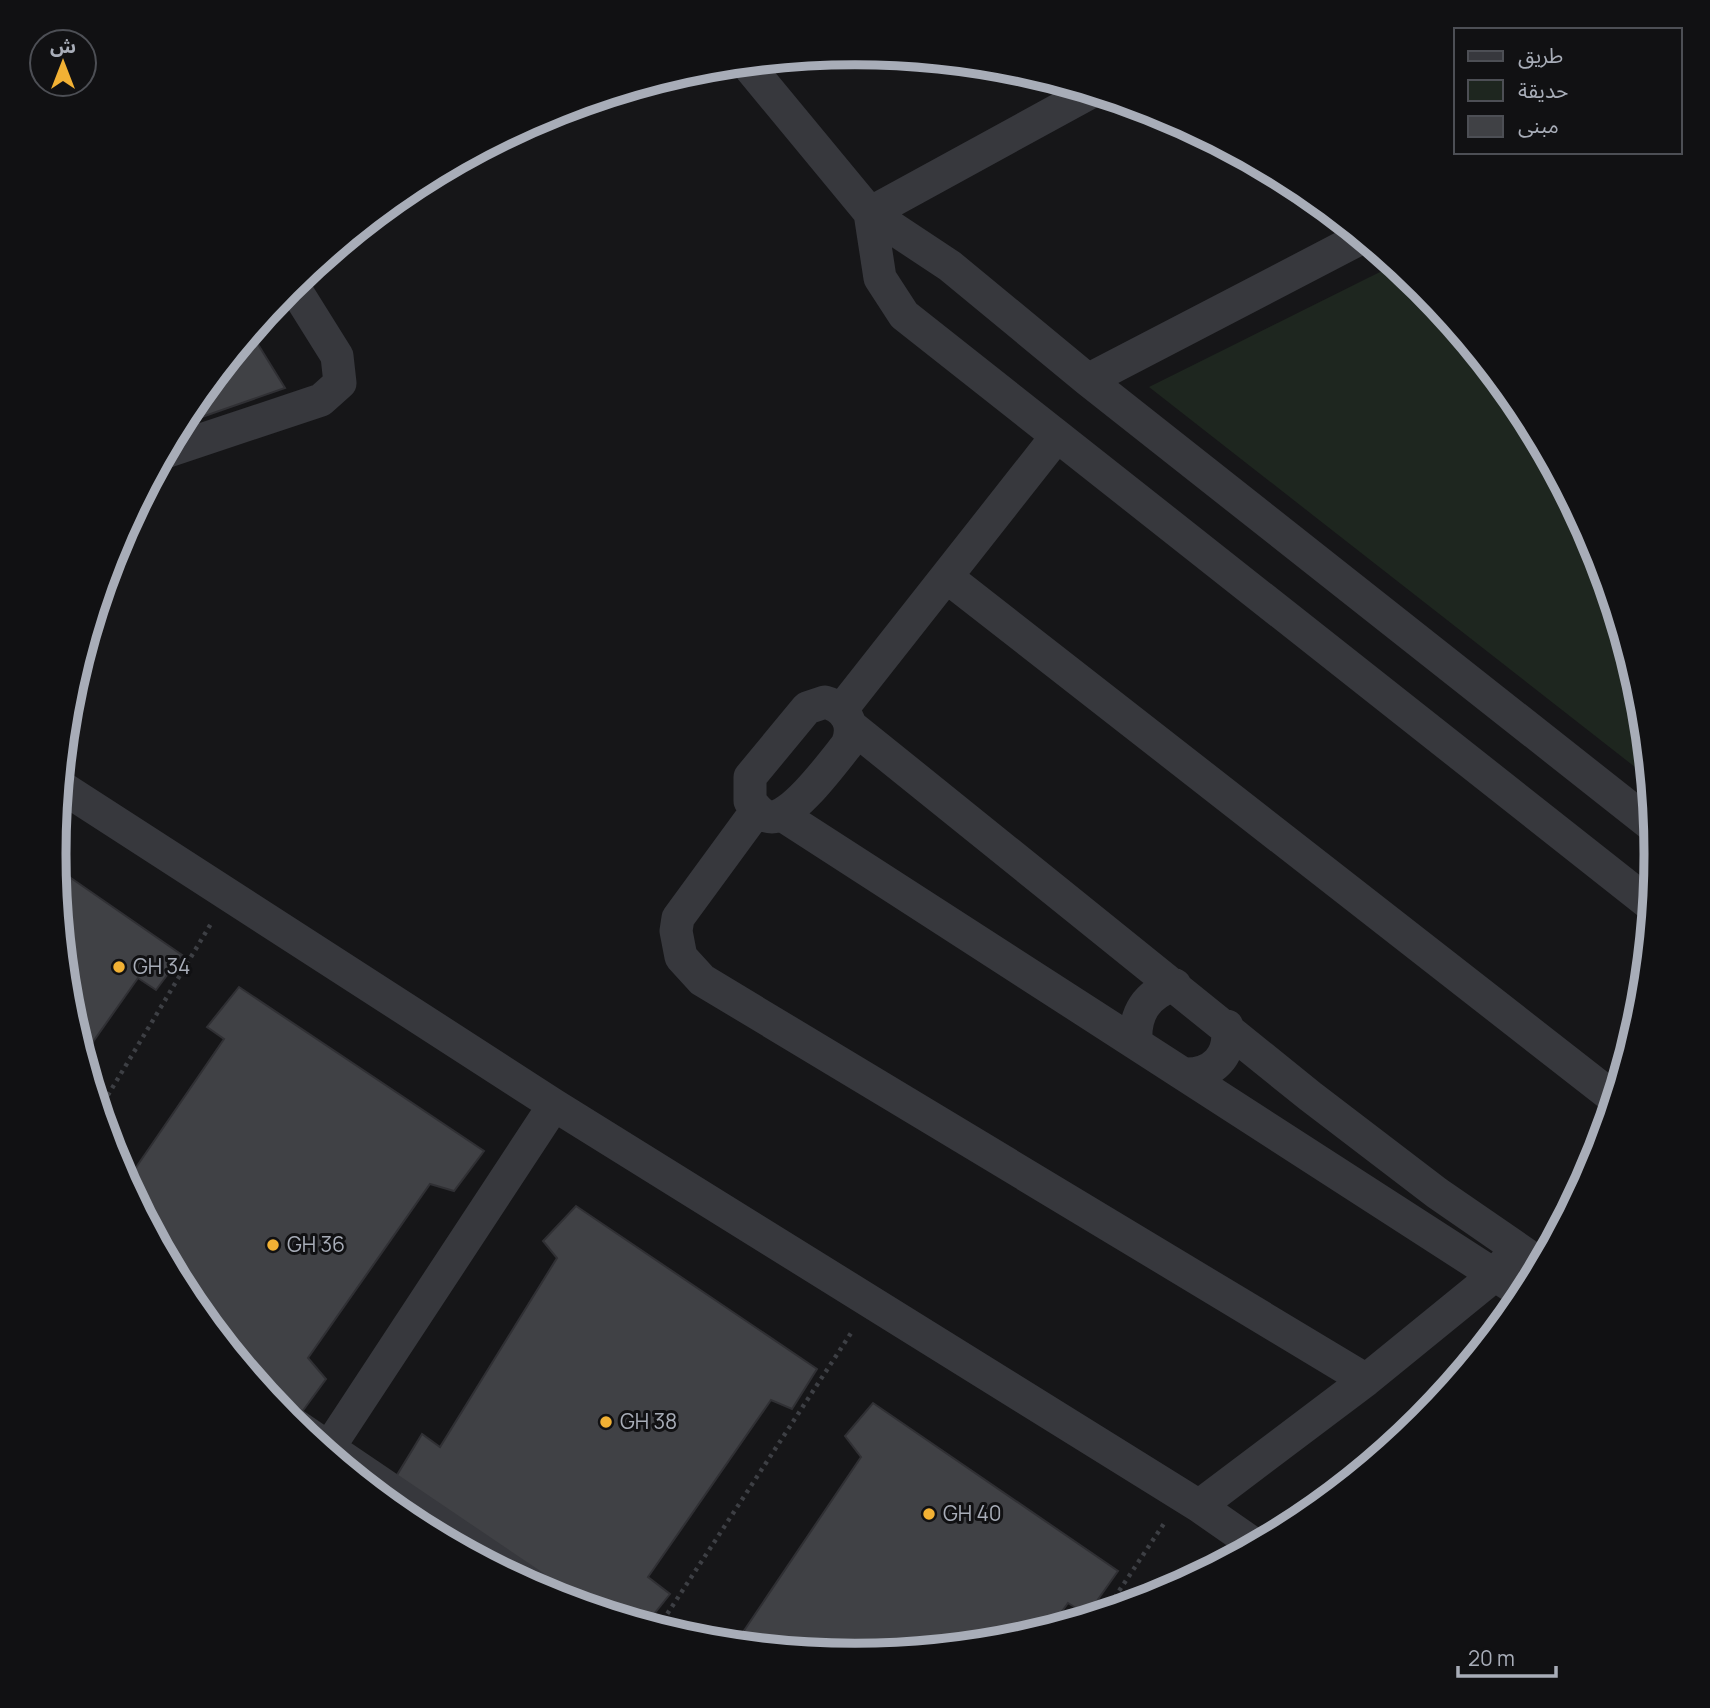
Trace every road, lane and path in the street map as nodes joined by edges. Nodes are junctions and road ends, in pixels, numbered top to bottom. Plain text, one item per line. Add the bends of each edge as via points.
1 (753, 72) edge
2 (1080, 98) edge
3 (870, 213) junction
4 (1352, 242) edge
5 (299, 295) edge
6 (1088, 380) junction
7 (1057, 436) junction
8 (178, 448) edge
9 (948, 578) junction
10 (846, 717) junction
11 (68, 791) edge
12 (769, 812) junction
13 (1643, 819) edge
14 (229, 893) junction
15 (1643, 899) edge
16 (1175, 985) junction
17 (1227, 1026) junction
18 (1136, 1043) junction
19 (1184, 1074) junction
20 (1607, 1092) edge
21 (105, 1099) edge
22 (554, 1105) junction
23 (1528, 1257) edge
24 (1495, 1275) junction
25 (1514, 1287) edge
26 (871, 1302) junction
27 (1366, 1380) junction
28 (331, 1444) edge
29 (1191, 1501) junction
30 (406, 1502) edge
31 (461, 1539) edge
32 (1247, 1540) edge
33 (1115, 1599) edge
34 (664, 1619) edge

1 - 3 street
2 - 3 street
3 - 6 street via 950,266
3 - 7 street via 880,278 904,314
4 - 6 street
5 - 8 street via 337,356 340,383 321,400
6 - 13 street
7 - 9 street
7 - 15 street
9 - 10 street
9 - 20 street
10 - 12 street via 851,735 840,754 790,810
10 - 12 street via 825,702 807,708 750,777 748,791
10 - 16 street
11 - 14 street
12 - 18 street
12 - 27 street via 678,918 677,944 690,970
14 - 21 path
14 - 22 street
16 - 17 street
16 - 18 street via 1145,1003 1138,1015
17 - 19 street via 1227,1047 1217,1065
17 - 23 street via 1310,1096
18 - 19 street
19 - 24 street
22 - 26 street
22 - 28 street
23 - 24 street
24 - 25 street
24 - 27 street
26 - 29 street
26 - 34 path
27 - 29 street
29 - 32 street
29 - 33 path
30 - 31 street

